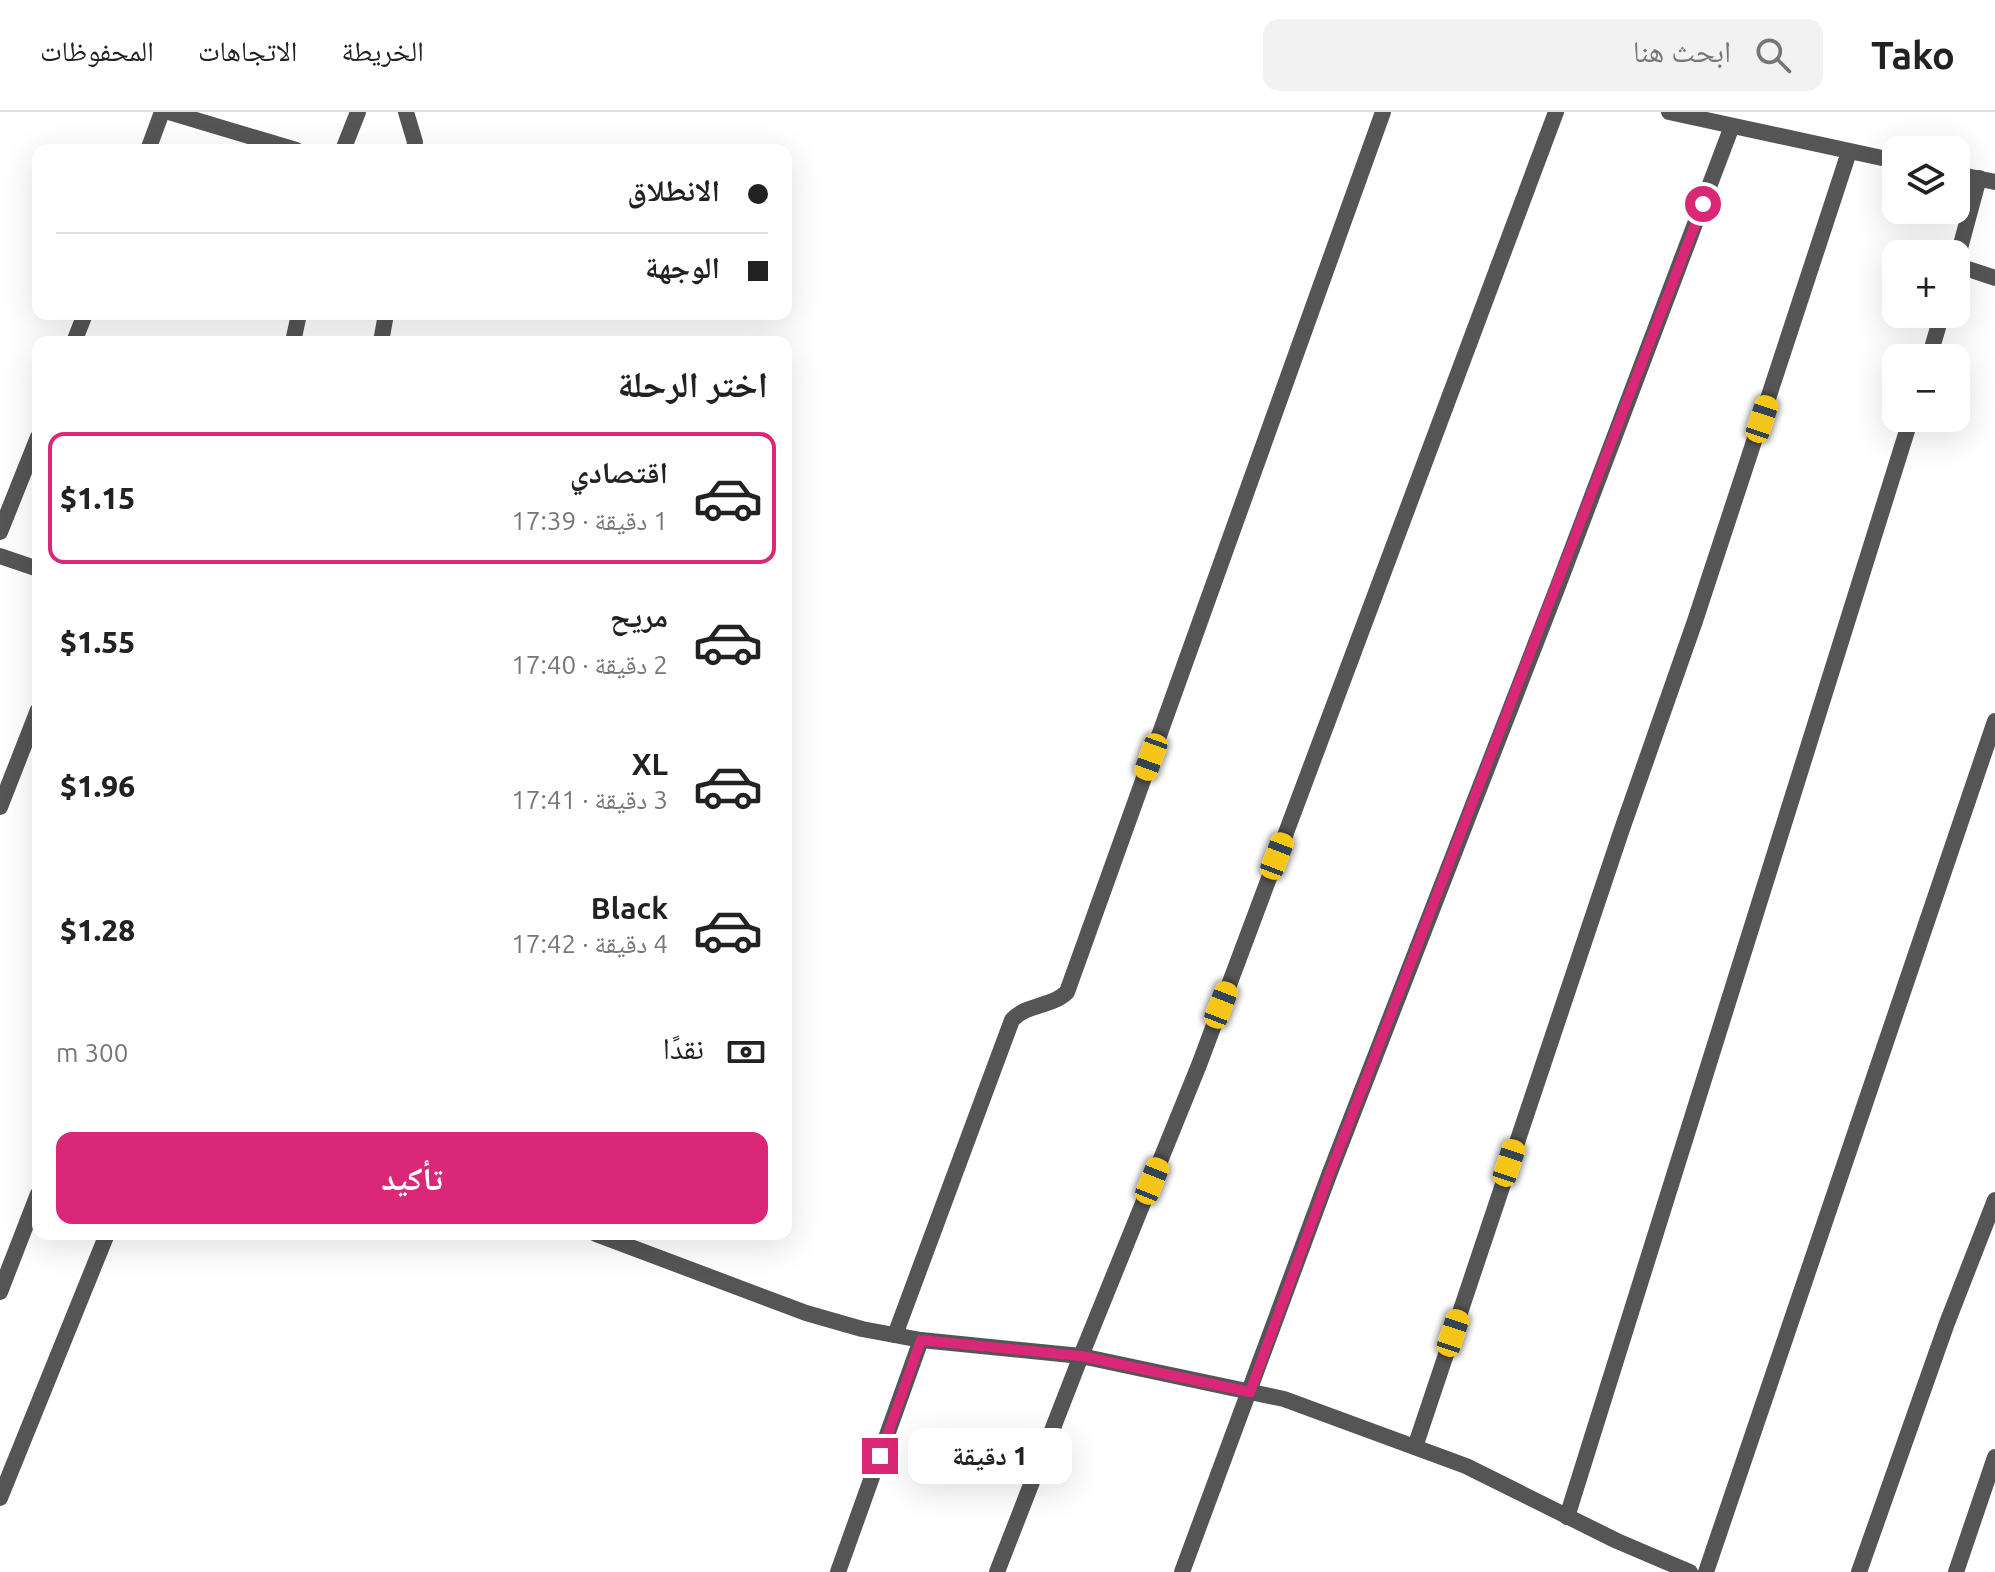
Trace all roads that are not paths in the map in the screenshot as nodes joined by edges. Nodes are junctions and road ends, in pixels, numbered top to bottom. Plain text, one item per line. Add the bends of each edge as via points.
1 (162, 112) edge
2 (169, 112) edge
3 (358, 112) edge
4 (406, 112) edge
5 (1383, 112) edge
6 (1556, 112) edge
7 (1669, 112) edge
8 (1732, 126) junction
9 (150, 144) edge
10 (276, 144) edge
11 (345, 144) edge
12 (415, 144) edge
13 (1849, 152) junction
14 (1882, 158) edge
15 (1987, 180) edge
16 (1965, 240) edge
17 (1970, 269) edge
18 (1995, 278) edge
19 (1907, 432) edge
20 (32, 452) edge
21 (0, 532) edge
22 (0, 556) edge
23 (32, 567) edge
24 (1995, 721) edge
25 (32, 725) edge
26 (0, 807) edge
27 (1995, 1200) edge
28 (32, 1209) edge
29 (105, 1240) edge
30 (612, 1240) edge
31 (0, 1292) edge
32 (895, 1335) junction
33 (921, 1340) junction
34 (1081, 1356) junction
35 (1250, 1392) junction
36 (1415, 1447) junction
37 (1995, 1457) edge
38 (0, 1498) edge
39 (1567, 1517) junction
40 (838, 1572) edge
41 (997, 1572) edge
42 (1182, 1572) edge
43 (1690, 1572) edge
44 (1706, 1572) edge
45 (1859, 1572) edge
46 (1956, 1572) edge

1 - 9 street
2 - 10 street
3 - 11 street
4 - 12 street
5 - 32 street via 1067,992 1012,1020
6 - 34 street via 1199,1065
7 - 8 street
8 - 13 street
8 - 35 street
13 - 14 street
13 - 36 street
15 - 16 street
17 - 18 street
19 - 39 street
20 - 21 street
22 - 23 street
24 - 44 street
25 - 26 street
27 - 45 street
28 - 31 street
29 - 38 street
30 - 32 street via 806,1313
32 - 33 street
33 - 34 street
33 - 40 street
34 - 35 street
34 - 41 street
35 - 36 street via 1284,1399
35 - 42 street
36 - 39 street via 1466,1466
37 - 46 street
39 - 43 street

